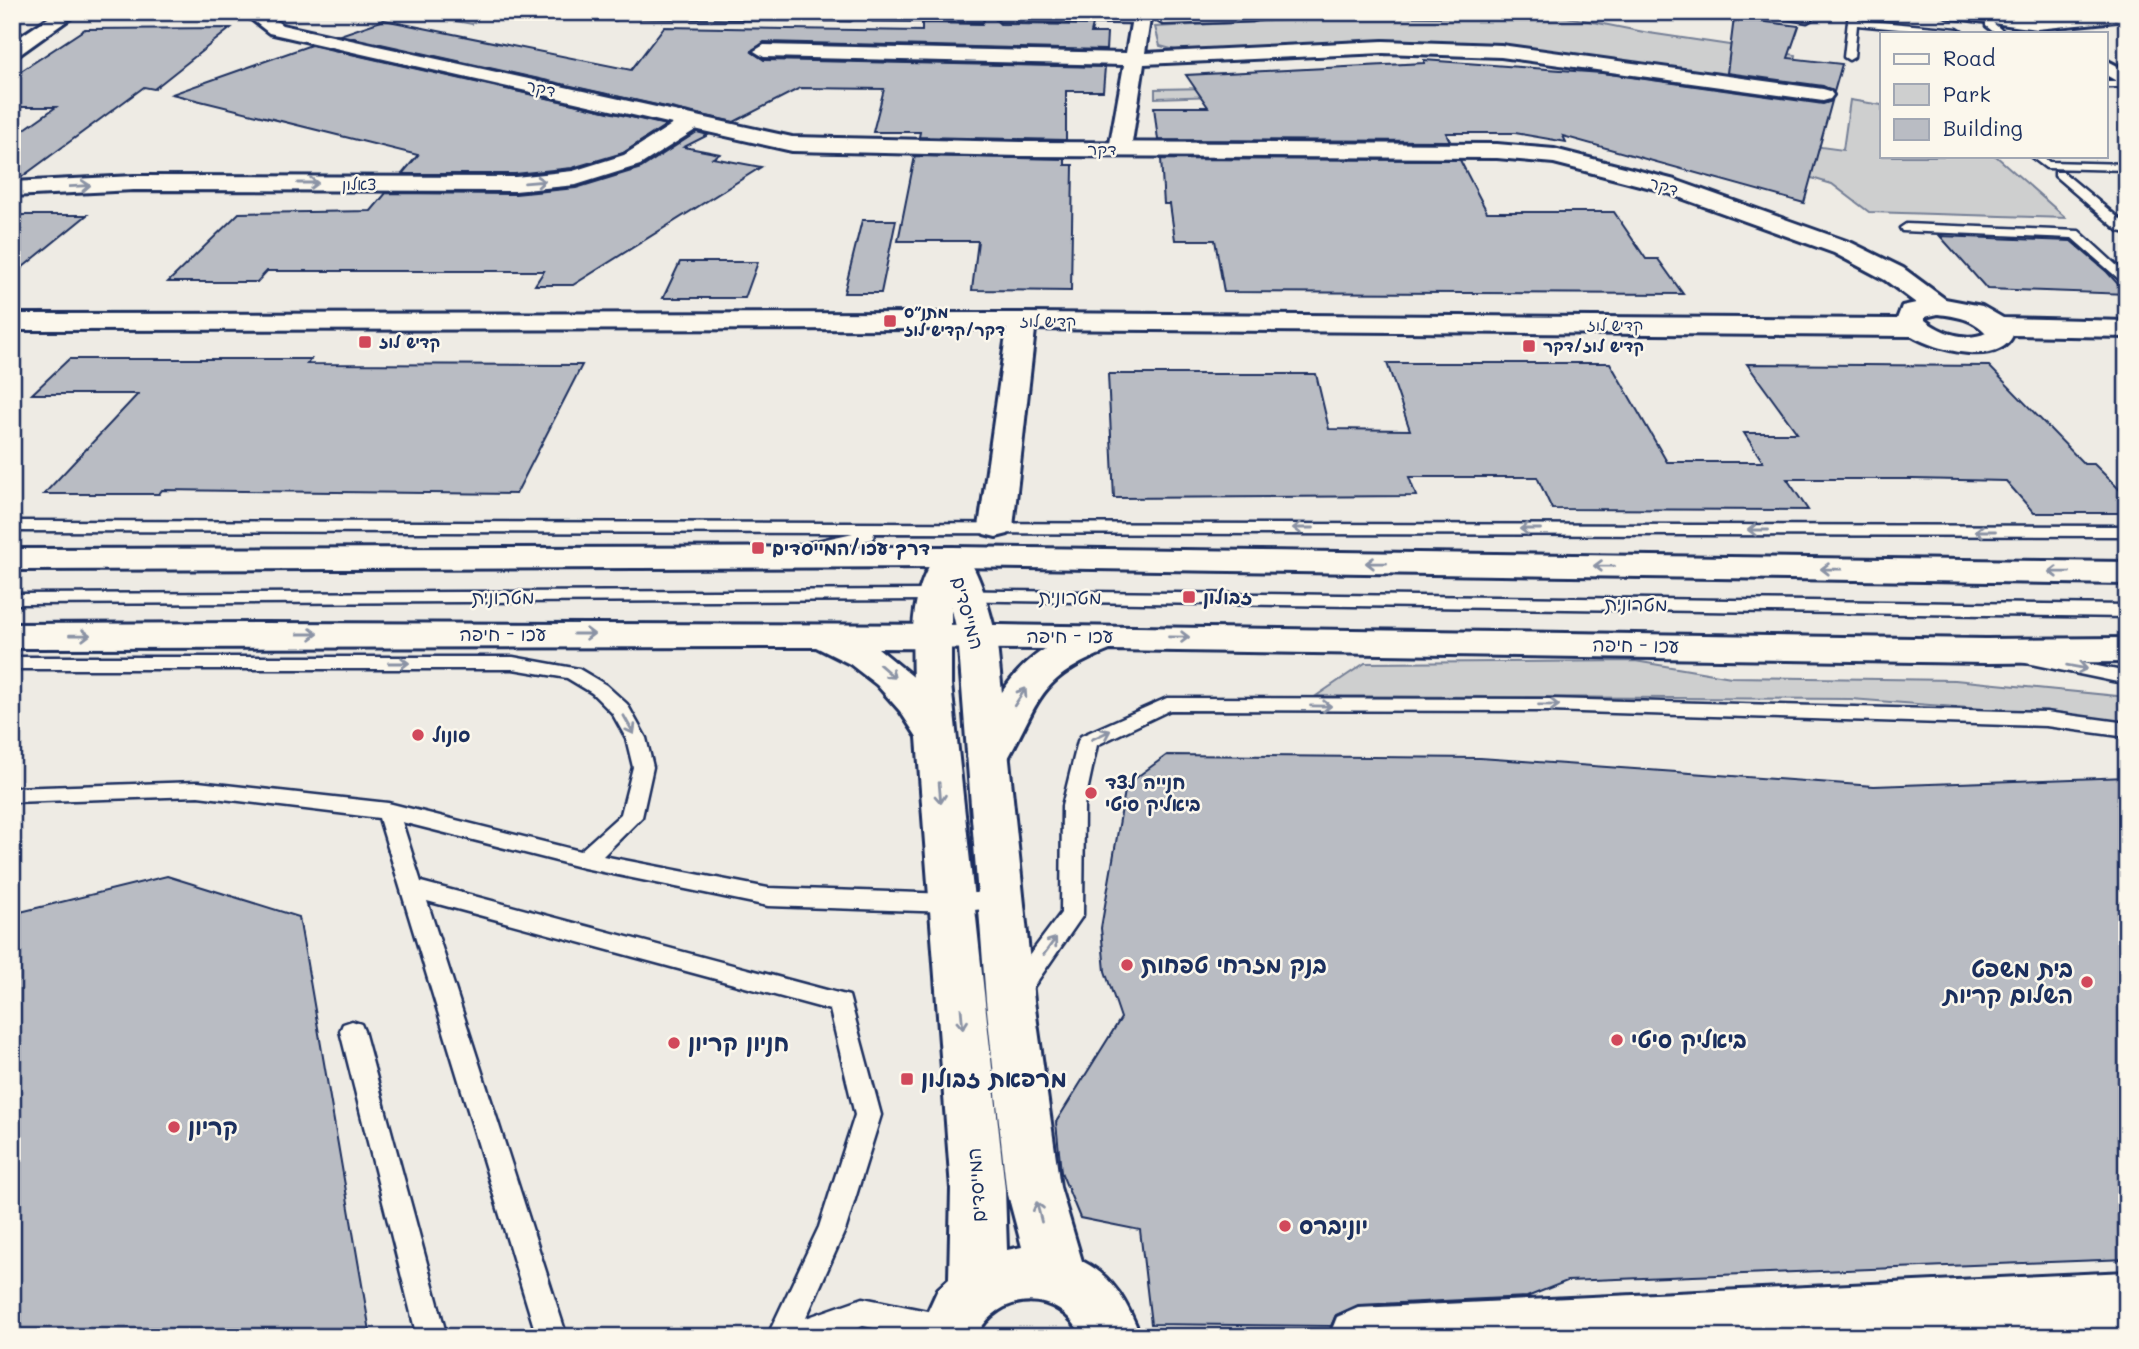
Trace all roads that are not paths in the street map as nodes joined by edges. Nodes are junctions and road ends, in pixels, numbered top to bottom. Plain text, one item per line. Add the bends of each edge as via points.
1 (70, 12) edge
2 (620, 12) edge
3 (981, 12) edge
4 (1284, 12) edge
5 (1354, 12) edge
6 (1362, 12) edge
7 (1410, 12) edge
8 (1441, 12) edge
9 (1755, 12) edge
10 (1948, 12) edge
11 (257, 13) edge
12 (638, 14) dead end
13 (742, 14) edge
14 (2127, 14) edge
15 (517, 15) dead end
16 (850, 16) dead end
17 (1141, 16) edge
18 (873, 17) dead end
19 (1853, 17) edge
20 (1003, 19) dead end
21 (1807, 19) dead end
22 (1163, 21) dead end
23 (2004, 22) edge
24 (2058, 24) edge
25 (1957, 32) edge
26 (12, 51) edge
27 (764, 51) dead end
28 (1849, 57) dead end
29 (1133, 59) junction
30 (1823, 95) dead end
31 (692, 122) junction
32 (1120, 149) junction
33 (2038, 158) edge
34 (2127, 167) edge
35 (2059, 174) dead end
36 (12, 189) edge
37 (1906, 228) dead end
38 (2126, 235) edge
39 (2127, 282) edge
40 (1938, 306) junction
41 (1022, 321) junction
42 (12, 322) edge
43 (1996, 326) junction
44 (1917, 328) junction
45 (2127, 329) edge
46 (12, 526) edge
47 (902, 527) junction
48 (996, 527) junction
49 (2127, 531) edge
50 (766, 558) junction
51 (12, 560) edge
52 (2127, 573) edge
53 (12, 599) edge
54 (952, 604) junction
55 (2127, 611) edge
56 (268, 634) junction
57 (804, 634) junction
58 (12, 636) edge
59 (1119, 636) junction
60 (2122, 658) edge
61 (12, 663) edge
62 (180, 663) junction
63 (2127, 730) edge
64 (935, 733) junction
65 (988, 757) junction
66 (12, 795) edge
67 (388, 811) junction
68 (584, 860) junction
69 (412, 888) junction
70 (1000, 901) junction
71 (951, 903) junction
72 (1010, 1001) junction
73 (352, 1031) dead end
74 (1058, 1278) junction
75 (2127, 1300) edge
76 (957, 1318) edge
77 (432, 1337) edge
78 (552, 1337) edge
79 (782, 1337) edge
80 (792, 1337) edge
81 (1112, 1337) edge
82 (1357, 1337) edge

1 - 26 main road
2 - 15 lane via 616,16
3 - 18 lane via 979,19
4 - 22 lane via 1252,18
5 - 6 lane
7 - 8 lane
9 - 21 lane
10 - 23 main road
11 - 31 main road, דקר via 287,32
12 - 13 lane
13 - 16 lane
14 - 24 main road
17 - 20 lane
17 - 29 main road
19 - 25 lane
19 - 28 lane
23 - 24 main road
27 - 29 main road
29 - 30 main road via 1383,47 1459,48
29 - 32 main road
31 - 32 main road, דקר via 792,144
36 -> 31 main road, צאלון via 134,183 515,184 576,178 632,160
32 - 40 main road, דקר via 1497,151 1554,156 1667,186 1843,248 1894,274
33 - 34 lane via 2046,165
35 - 38 lane
37 - 39 lane via 2075,234
40 - 43 main road via 1979,315
40 - 44 main road via 1912,312 1911,322
41 - 42 main road, קדיש לוז
41 - 44 main road, קדיש לוז
41 - 48 main road
43 - 44 main road via 1998,338 1982,344 1953,342
43 - 45 main road
46 - 47 lane
47 - 48 lane
47 - 50 lane
49 -> 48 lane
50 - 51 main road, עכו - חיפה
50 - 54 main road, עכו - חיפה
52 -> 54 main road, עכו - חיפה
53 - 54 lane, מטרונית
54 - 55 lane, מטרונית
54 - 57 main road, עכו - חיפה
54 - 59 main road, עכו - חיפה
54 - 64 main road, המייסדים
54 - 65 main road, המייסדים
56 -> 57 main road, עכו - חיפה
58 -> 56 main road, עכו - חיפה
56 - 62 lane
57 -> 64 main road via 852,648 874,660 903,686
59 -> 60 main road, עכו - חיפה via 1986,651
65 -> 59 main road via 1010,712 1046,664 1079,647
61 - 62 lane
62 -> 68 lane via 513,663 572,673 620,709 636,738 643,767 631,817
72 -> 63 lane via 1072,915 1073,807 1088,741 1167,704 1590,706 2046,719
64 -> 71 main road, המייסדים
65 - 70 main road, המייסדים
66 - 67 lane via 198,789
67 - 68 lane
67 - 69 lane
68 - 71 lane via 768,897
69 - 78 lane
69 - 79 lane via 840,1003 868,1115 832,1228
70 - 71 lane
70 - 72 main road, המייסדים
71 -> 76 main road, המייסדים via 978,1189
74 -> 72 main road, המייסדים via 1033,1187
73 - 77 lane
74 - 76 main road via 1015,1273 996,1279
74 - 81 main road via 1095,1301
75 - 82 main road
76 - 80 lane via 863,1312

